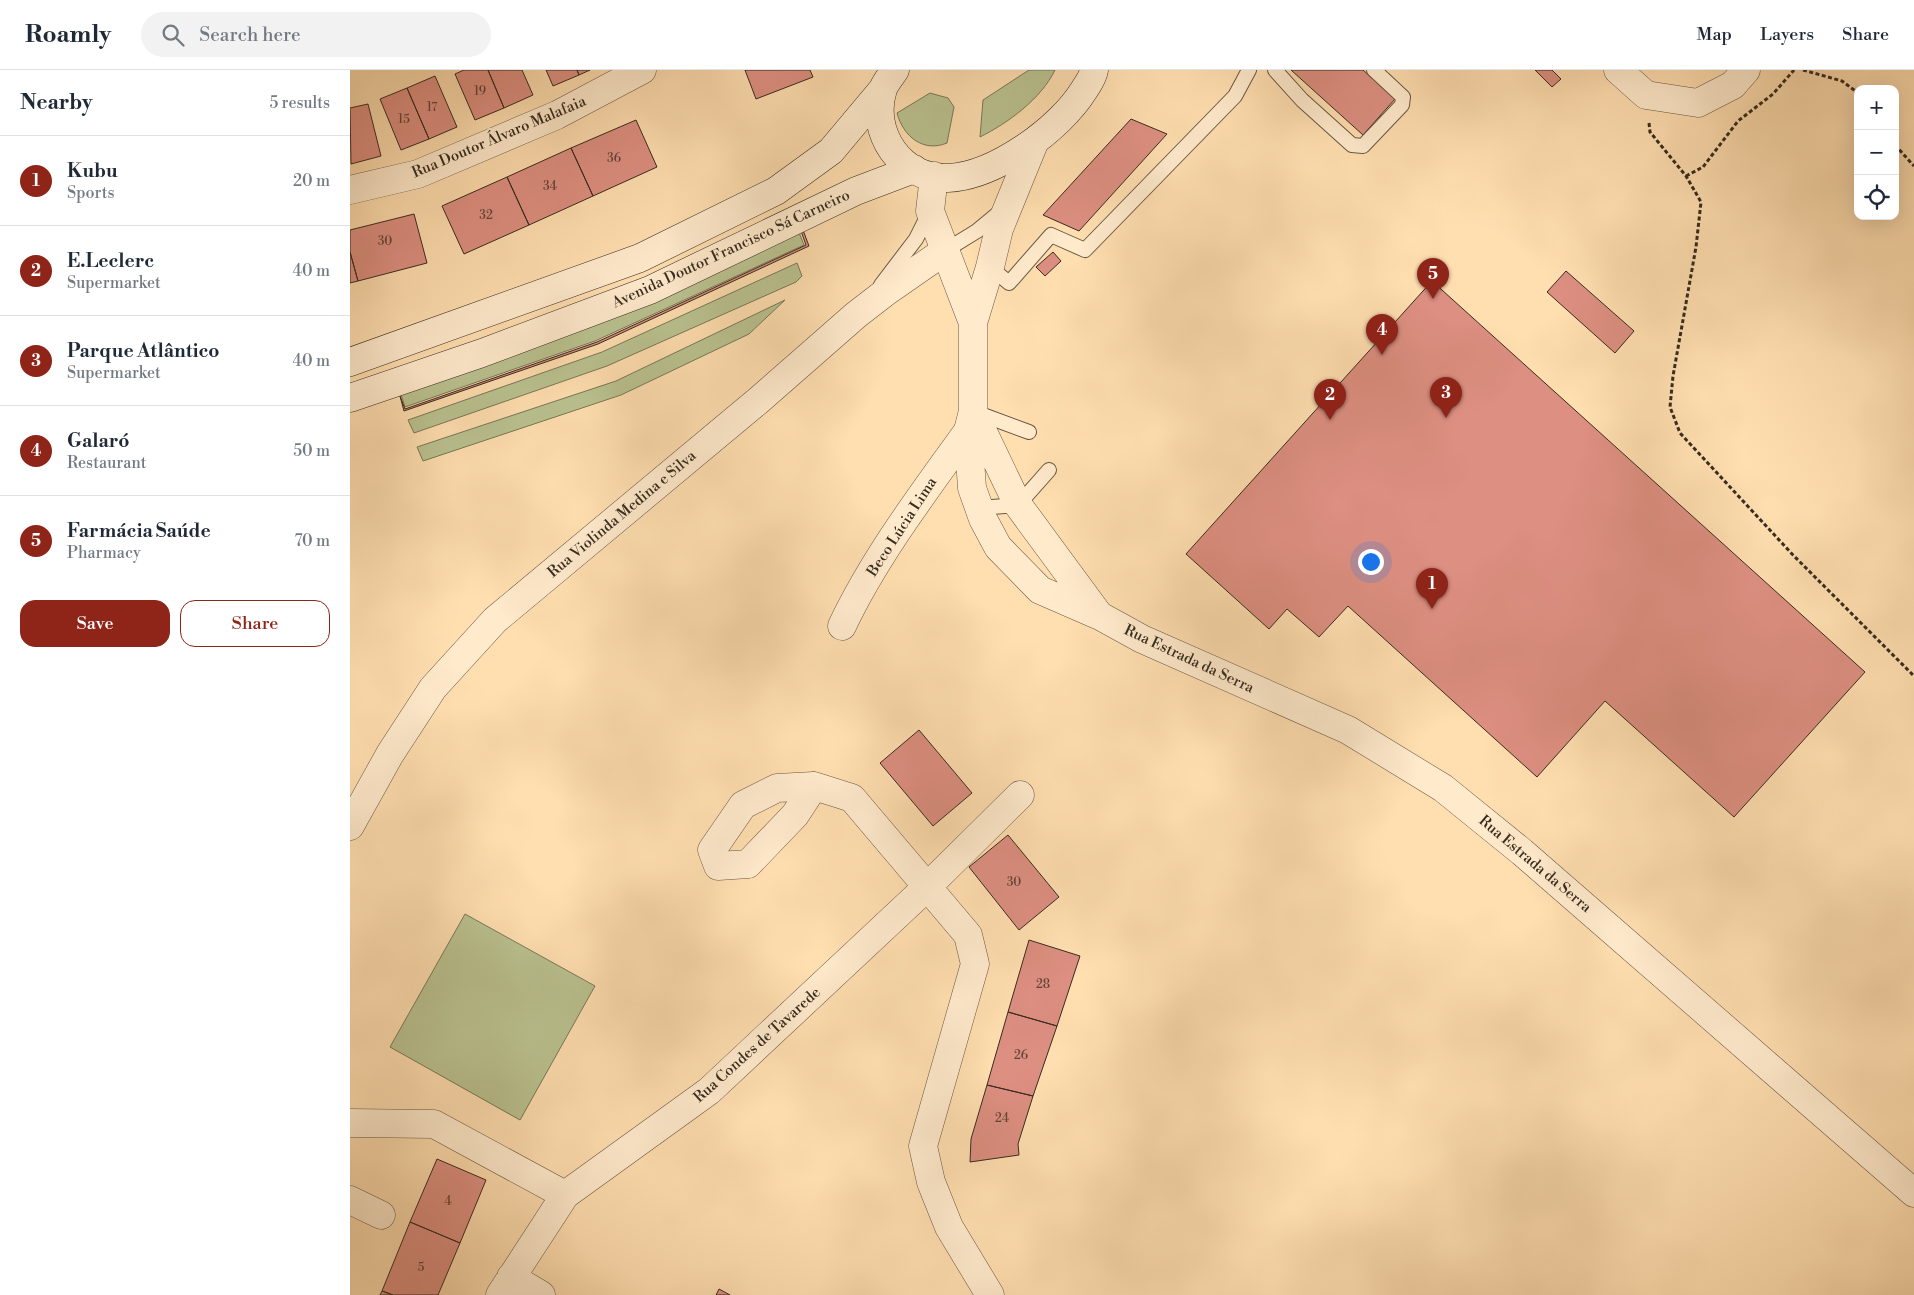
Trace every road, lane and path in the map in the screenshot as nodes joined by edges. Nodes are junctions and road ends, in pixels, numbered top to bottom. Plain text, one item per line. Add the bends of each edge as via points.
1 (642, 70) edge
2 (1249, 70) edge
3 (1276, 70) edge
4 (1374, 70) edge
5 (1618, 70) edge
6 (1746, 70) edge
7 (1794, 70) edge
8 (1803, 70) edge
9 (1098, 71) edge
10 (889, 79) edge
11 (1854, 90) edge
12 (1646, 95) junction
13 (1034, 143) junction
14 (1899, 149) edge
15 (1914, 166) edge
16 (924, 173) junction
17 (1686, 176) junction
18 (350, 190) edge
19 (1011, 203) junction
20 (930, 211) junction
21 (946, 250) junction
22 (990, 267) junction
23 (856, 315) junction
24 (972, 323) junction
25 (350, 362) edge
26 (350, 398) edge
27 (970, 421) junction
28 (1029, 432) dead end
29 (1048, 470) dead end
30 (1018, 505) junction
31 (979, 508) junction
32 (1102, 618) junction
33 (842, 626) dead end
34 (1914, 676) edge
35 (814, 786) dead end
36 (1020, 795) dead end
37 (350, 826) edge
38 (928, 886) junction
39 (350, 1123) edge
40 (1914, 1193) edge
41 (565, 1195) junction
42 (350, 1200) edge
43 (381, 1215) dead end
44 (506, 1286) edge
45 (541, 1295) edge
46 (990, 1295) edge

1 - 18 street, Rua Doutor Álvaro Malafaia via 557,115 418,174
2 - 22 lane via 1235,96 1085,250 1051,235 1009,284
3 - 4 lane via 1302,100 1352,146 1363,146 1402,105 1403,97
5 - 12 street
6 - 12 street via 1733,85 1698,104
7 - 17 path via 1773,94 1738,121 1703,167
8 - 11 path via 1842,81
9 - 13 street, Avenida Doutor Francisco Sá Carneiro via 1059,121
10 - 16 street via 879,114 885,140 900,161
10 - 25 street, Avenida Doutor Francisco Sá Carneiro via 831,151 776,191 640,258
12 - 17 path via 1650,132
13 - 16 street, Avenida Doutor Francisco Sá Carneiro via 973,172 948,178
13 - 19 street
14 - 15 path
16 - 20 street
16 - 26 street, Avenida Doutor Francisco Sá Carneiro via 856,191 650,290
17 - 34 path via 1701,202 1670,408 1680,433 1793,555
19 - 21 lane via 977,231
19 - 22 street via 999,229
20 - 21 street
20 - 23 lane via 916,239
21 - 23 street, Rua Violinda Medina e Silva
21 - 24 street
22 - 24 street
23 - 37 street, Rua Violinda Medina e Silva via 496,620 433,688 390,754
24 - 27 street, Rua Estrada da Serra
27 - 28 lane
27 - 30 street, Rua Estrada da Serra
27 - 31 street, Rua Estrada da Serra via 972,488
27 - 33 street, Beco Lúcia Lima via 855,598
29 - 30 lane
30 - 31 lane
30 - 32 street, Rua Estrada da Serra
31 - 32 street, Rua Estrada da Serra via 998,547 1040,590
32 - 40 street, Rua Estrada da Serra via 1142,639 1348,730 1442,788 1522,852
35 - 38 street via 852,798
36 - 38 street, Rua Condes de Tavarede
38 - 41 street, Rua Condes de Tavarede via 709,1091
38 - 46 street via 968,935 975,964 923,1146 931,1182 949,1227
39 - 41 street via 434,1124
41 - 44 street, Rua Condes de Tavarede
42 - 43 street
44 - 45 street

